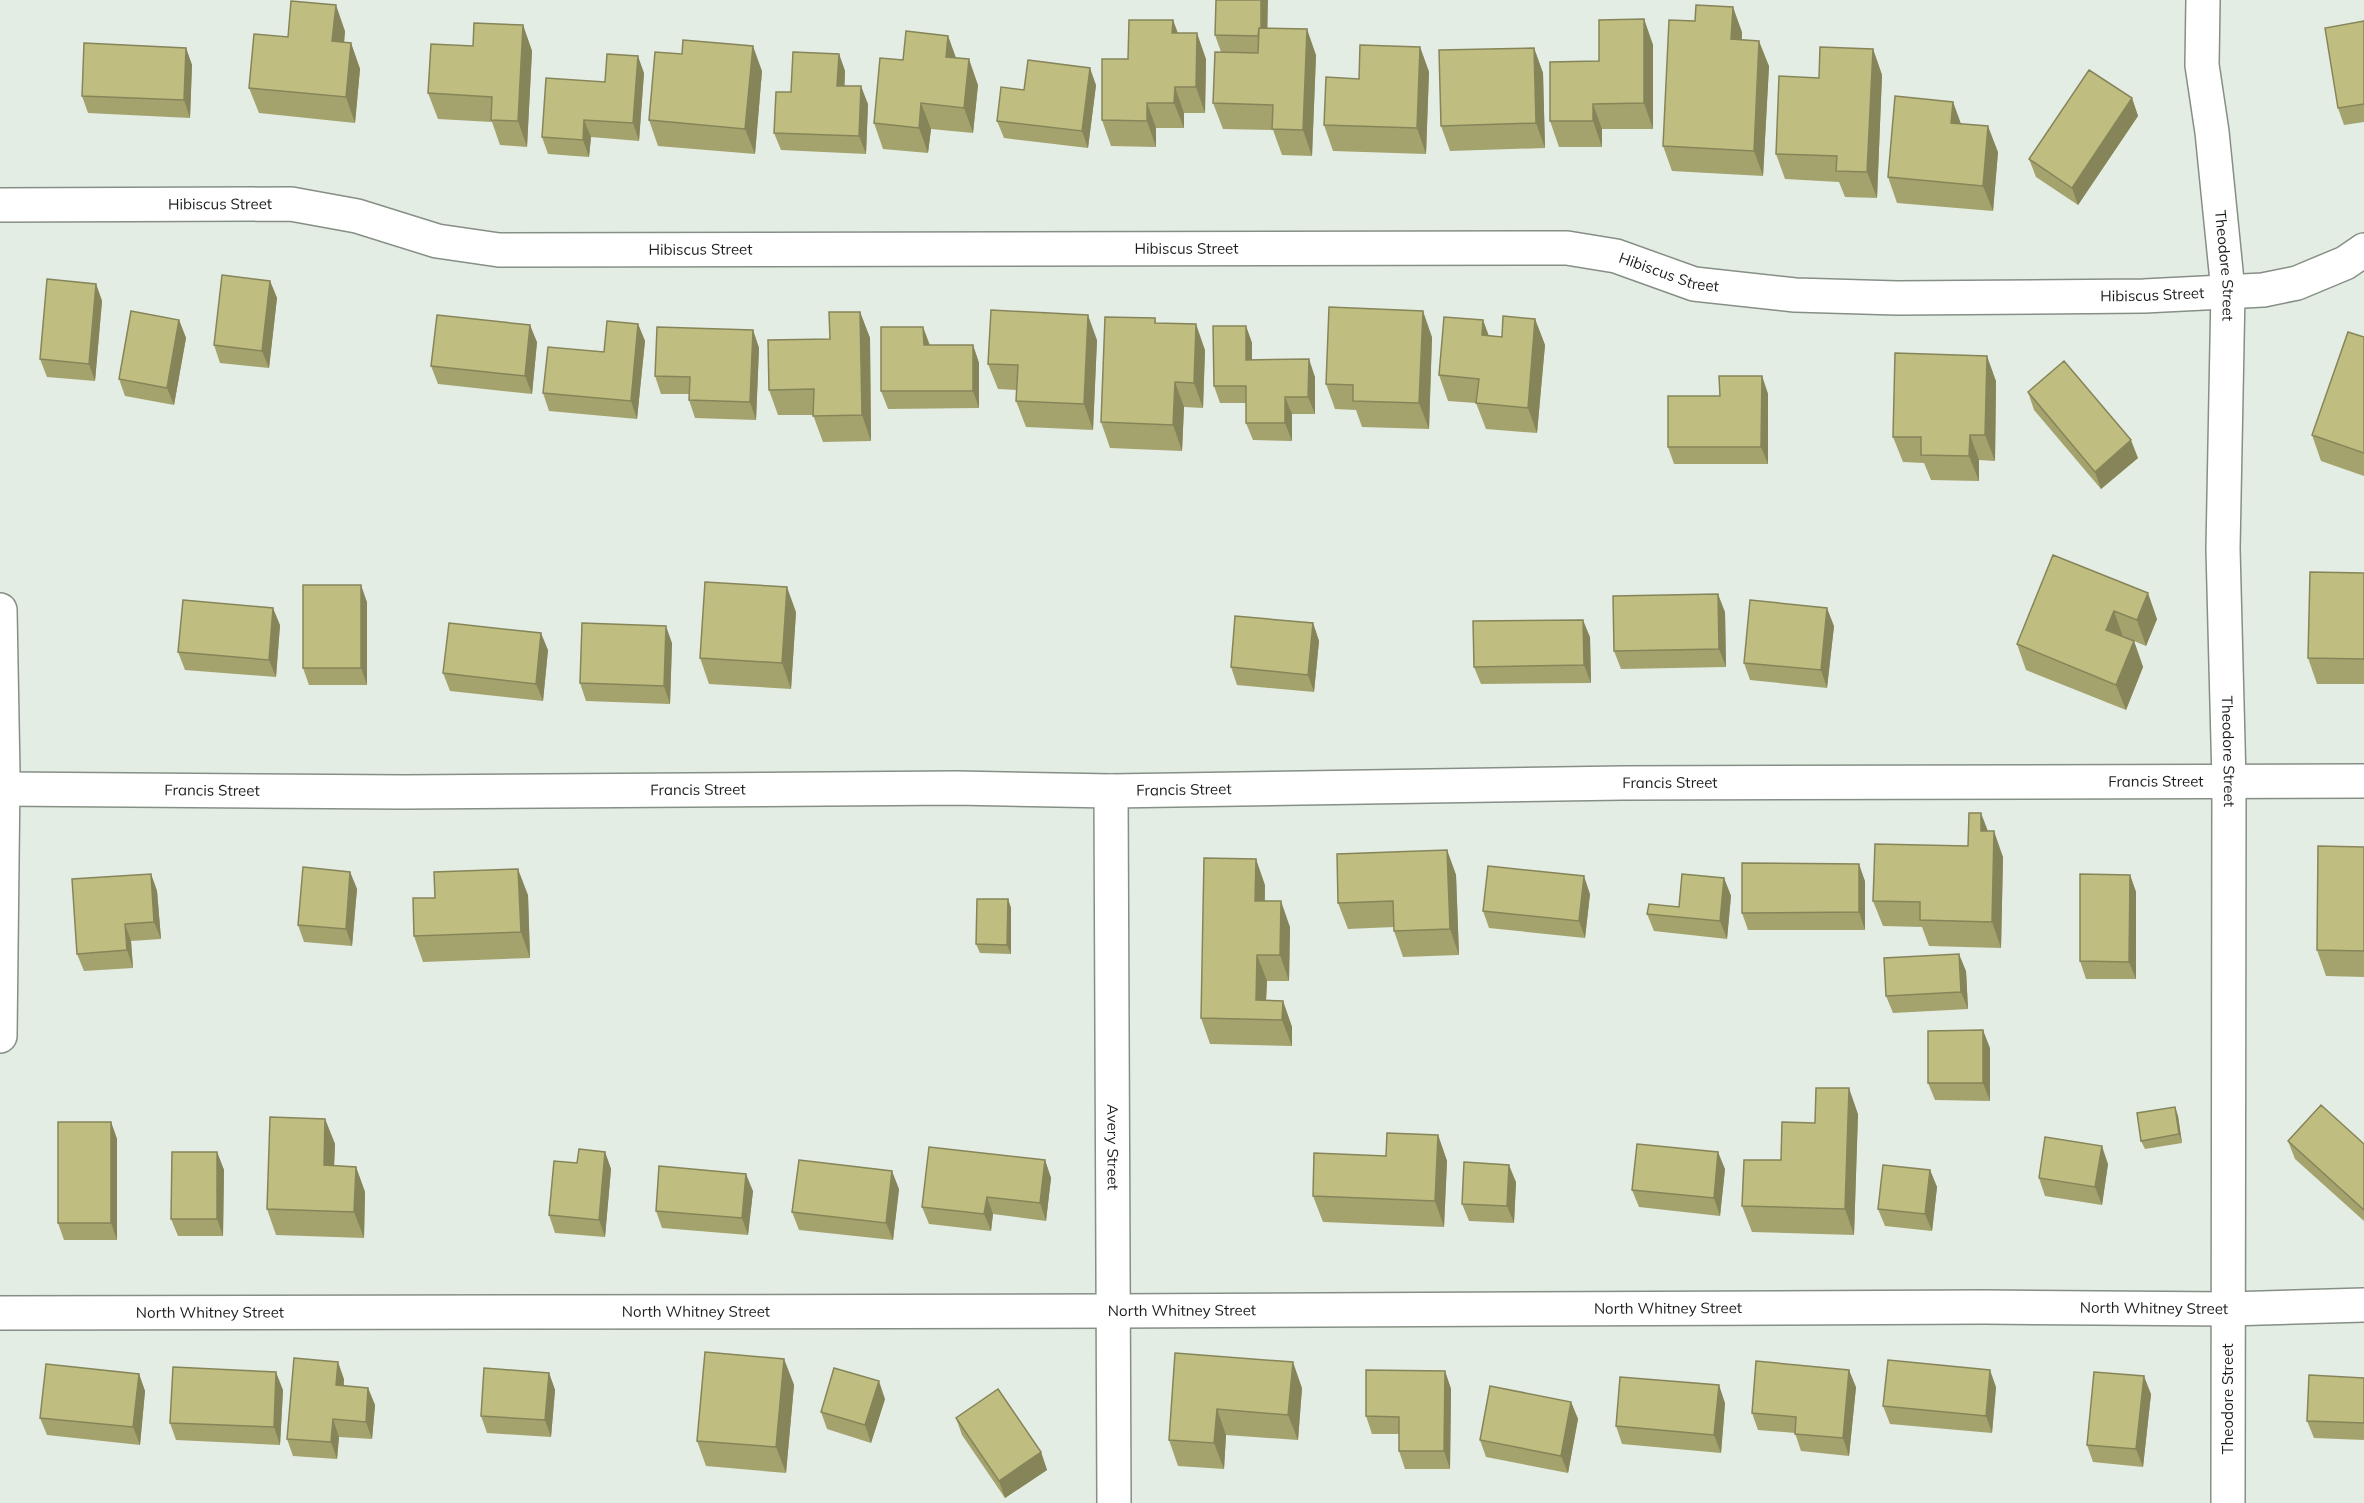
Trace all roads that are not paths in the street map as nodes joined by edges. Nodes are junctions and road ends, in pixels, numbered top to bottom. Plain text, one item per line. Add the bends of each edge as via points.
1 (2203, 0) edge
2 (0, 205) edge
3 (2364, 250) edge
4 (2228, 291) junction
5 (0, 610) edge
6 (2, 780) edge
7 (2229, 781) junction
8 (2364, 781) edge
9 (1111, 791) junction
10 (0, 1036) edge
11 (2364, 1305) edge
12 (2228, 1309) junction
13 (1114, 1311) junction
14 (0, 1313) edge
15 (1114, 1503) edge
16 (2228, 1503) edge

1 - 4 street, Theodore Street via 2202,65
2 - 4 street, Hibiscus Street via 291,204 357,216 437,241 499,250 1567,248 1616,256 1695,284 1795,295 2144,296
3 - 4 street, Hibiscus Street via 2345,263 2297,283 2263,290
4 - 7 street, Theodore Street via 2223,549
5 - 6 street
6 - 9 street, Francis Street via 405,792 956,788
6 - 10 street
7 - 8 street, Francis Street
7 - 9 street, Francis Street via 1623,783
7 - 12 street, Theodore Street
9 - 13 street, Avery Street
11 - 12 street, North Whitney Street
12 - 13 street, North Whitney Street
12 - 16 street, Theodore Street
13 - 14 street, North Whitney Street
13 - 15 street, Avery Street

